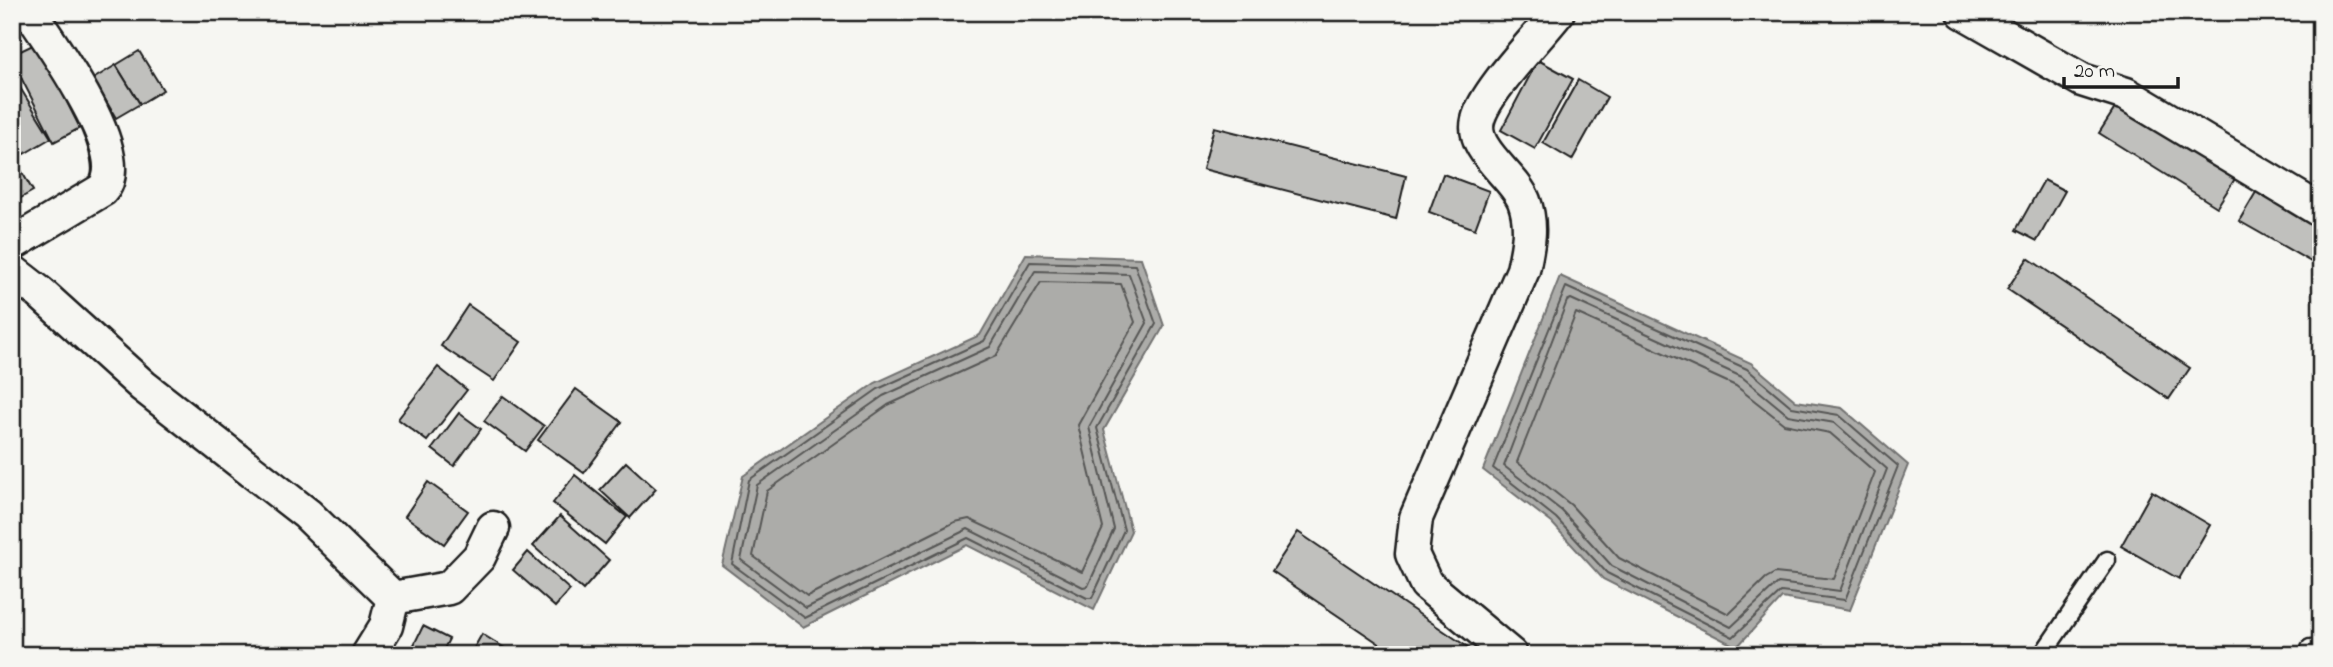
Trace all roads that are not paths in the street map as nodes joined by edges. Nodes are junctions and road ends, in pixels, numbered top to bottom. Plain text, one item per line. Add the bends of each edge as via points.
1 (1558, 12) edge
2 (1963, 12) edge
3 (26, 22) edge
4 (2321, 211) edge
5 (12, 244) edge
6 (12, 271) edge
7 (493, 528) dead end
8 (2106, 560) dead end
9 (393, 598) junction
10 (368, 655) edge
11 (1511, 655) edge
12 (2042, 655) edge

1 - 11 street via 1485,103 1477,122 1479,141 1524,201 1531,236 1522,270 1416,518 1412,554 1426,584
2 - 4 street via 2082,80 2126,94
3 - 5 street via 95,114 105,141 109,178 102,190
6 - 9 street via 143,386 307,514
7 - 9 street via 479,557 449,588
8 - 12 lane
9 - 10 street via 386,626

